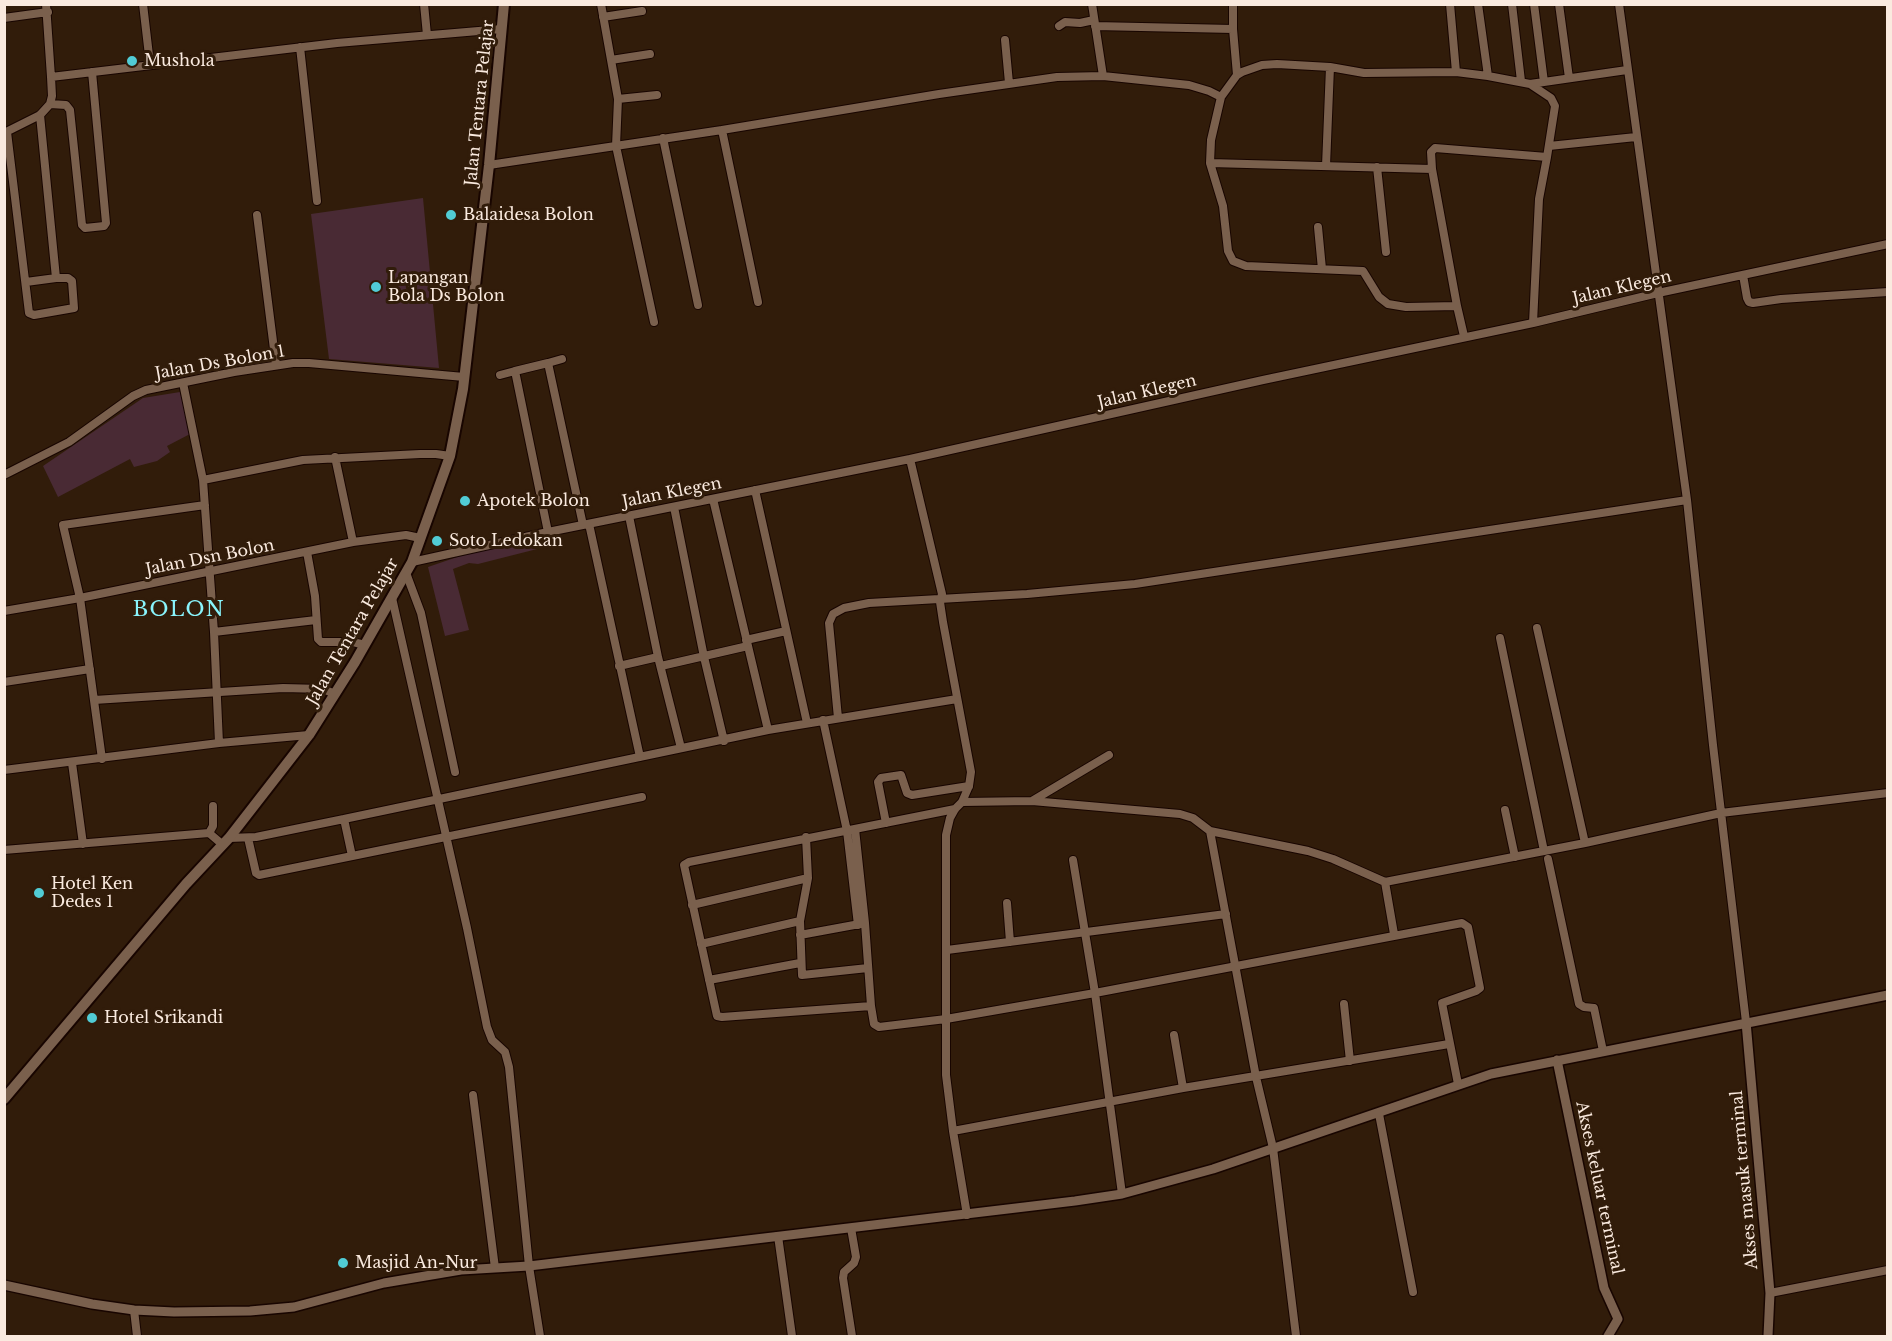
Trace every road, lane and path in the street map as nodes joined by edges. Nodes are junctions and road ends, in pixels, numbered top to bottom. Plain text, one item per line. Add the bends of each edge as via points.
1 (143, 4) edge
2 (424, 4) edge
3 (504, 4) edge
4 (601, 4) edge
5 (1092, 4) edge
6 (1233, 4) edge
7 (1450, 4) edge
8 (1478, 4) edge
9 (1512, 4) edge
10 (1534, 4) edge
11 (1559, 4) edge
12 (1619, 4) edge
13 (47, 8) edge
14 (642, 11) dead end
15 (603, 17) junction
16 (4, 18) edge
17 (1095, 23) junction
18 (1059, 26) dead end
19 (502, 29) junction
20 (1233, 29) junction
21 (428, 35) junction
22 (1005, 40) dead end
23 (300, 47) junction
24 (650, 54) dead end
25 (611, 60) junction
26 (150, 64) junction
27 (1330, 67) junction
28 (1627, 70) junction
29 (92, 72) junction
30 (1456, 72) junction
31 (1237, 75) junction
32 (51, 76) junction
33 (1103, 76) junction
34 (1488, 76) junction
35 (1569, 78) junction
36 (1521, 81) junction
37 (1544, 82) junction
38 (1009, 83) junction
39 (1530, 84) junction
40 (657, 95) dead end
41 (1221, 97) junction
42 (618, 99) junction
43 (50, 104) junction
44 (40, 115) junction
45 (722, 130) junction
46 (6, 133) edge
47 (1636, 137) junction
48 (663, 138) junction
49 (616, 146) junction
50 (1549, 146) junction
51 (1547, 157) junction
52 (1210, 163) junction
53 (489, 165) junction
54 (1326, 166) junction
55 (1377, 167) junction
56 (1432, 169) junction
57 (317, 201) dead end
58 (256, 215) dead end
59 (1318, 227) dead end
60 (1887, 244) edge
61 (1386, 252) dead end
62 (1322, 269) junction
63 (1743, 275) junction
64 (56, 278) junction
65 (26, 282) junction
66 (1887, 292) edge
67 (1658, 293) junction
68 (758, 302) dead end
69 (698, 305) dead end
70 (1457, 306) junction
71 (654, 322) dead end
72 (1533, 323) junction
73 (1464, 336) junction
74 (562, 359) dead end
75 (548, 363) junction
76 (276, 365) junction
77 (515, 371) junction
78 (500, 375) dead end
79 (464, 377) junction
80 (183, 383) junction
81 (450, 456) junction
82 (335, 457) junction
83 (910, 459) junction
84 (4, 475) edge
85 (203, 480) junction
86 (755, 490) junction
87 (713, 499) junction
88 (1687, 500) junction
89 (205, 505) junction
90 (674, 507) junction
91 (629, 516) junction
92 (586, 524) junction
93 (548, 532) junction
94 (420, 538) junction
95 (353, 542) junction
96 (307, 552) junction
97 (412, 562) junction
98 (210, 571) junction
99 (406, 573) junction
100 (80, 598) junction
101 (392, 598) junction
102 (941, 599) junction
103 (4, 611) edge
104 (316, 620) junction
105 (1537, 628) dead end
106 (786, 631) junction
107 (214, 632) junction
108 (1500, 638) dead end
109 (747, 643) junction
110 (365, 645) junction
111 (658, 657) junction
112 (704, 657) junction
113 (619, 666) junction
114 (661, 666) junction
115 (90, 669) junction
116 (4, 682) edge
117 (217, 693) junction
118 (335, 694) junction
119 (957, 699) junction
120 (94, 700) junction
121 (838, 718) junction
122 (823, 720) junction
123 (807, 723) junction
124 (768, 730) junction
125 (309, 735) junction
126 (724, 741) junction
127 (219, 743) junction
128 (681, 748) junction
129 (1109, 755) dead end
130 (640, 757) junction
131 (102, 759) junction
132 (72, 763) junction
133 (4, 770) edge
134 (455, 772) dead end
135 (969, 786) junction
136 (1887, 793) edge
137 (642, 797) dead end
138 (437, 799) junction
139 (1032, 801) junction
140 (962, 802) junction
141 (213, 806) dead end
142 (955, 809) junction
143 (1505, 810) dead end
144 (1720, 813) junction
145 (344, 819) junction
146 (886, 823) junction
147 (851, 830) junction
148 (1210, 831) junction
149 (209, 833) junction
150 (446, 837) junction
151 (806, 837) junction
152 (248, 838) junction
153 (226, 841) junction
154 (1585, 843) junction
155 (83, 844) junction
156 (4, 850) edge
157 (1546, 855) junction
158 (352, 856) junction
159 (1515, 857) junction
160 (1073, 860) dead end
161 (808, 878) junction
162 (1385, 882) junction
163 (1007, 903) dead end
164 (692, 905) junction
165 (1226, 914) junction
166 (800, 921) junction
167 (862, 924) junction
168 (1083, 933) junction
169 (1394, 934) junction
170 (800, 935) junction
171 (1010, 942) junction
172 (700, 944) junction
173 (947, 950) junction
174 (800, 963) junction
175 (1235, 966) junction
176 (868, 968) junction
177 (708, 980) junction
178 (1095, 993) junction
179 (1887, 995) edge
180 (1344, 1004) dead end
181 (871, 1006) junction
182 (946, 1019) junction
183 (1746, 1022) junction
184 (1174, 1035) dead end
185 (1449, 1044) junction
186 (1603, 1051) junction
187 (1557, 1060) junction
188 (1350, 1061) junction
189 (1256, 1077) junction
190 (1458, 1084) junction
191 (1183, 1088) junction
192 (473, 1095) dead end
193 (4, 1099) edge
194 (1108, 1101) junction
195 (1379, 1114) junction
196 (953, 1131) junction
197 (1273, 1148) junction
198 (1122, 1194) junction
199 (967, 1215) junction
200 (851, 1228) junction
201 (778, 1236) junction
202 (529, 1266) junction
203 (495, 1268) junction
204 (1887, 1270) edge
205 (4, 1285) edge
206 (1413, 1292) dead end
207 (1770, 1293) junction
208 (134, 1310) junction
209 (137, 1336) edge
210 (540, 1336) edge
211 (792, 1336) edge
212 (852, 1336) edge
213 (1296, 1336) edge
214 (1608, 1336) edge
215 (1768, 1336) edge

1 - 26 street
2 - 21 street
3 - 19 main road, Jalan Tentara Pelajar
4 - 15 street
5 - 17 street
6 - 20 street
7 - 30 street
8 - 34 street
9 - 36 street
10 - 37 street
11 - 35 street
12 - 28 street
13 - 16 street
13 - 32 street
14 - 15 street
15 - 25 street
17 - 18 street via 1065,22
17 - 20 street
17 - 33 street
19 - 21 street
19 - 53 main road, Jalan Tentara Pelajar
20 - 31 street
21 - 23 street
22 - 38 street
23 - 26 street
23 - 57 street
24 - 25 street
25 - 42 street
26 - 29 street
27 - 30 street via 1364,73
27 - 31 street via 1262,65
27 - 54 street
28 - 35 street
28 - 47 street
29 - 32 street
29 - 43 street via 104,226 82,225 70,110 66,105
30 - 34 street
31 - 41 street
32 - 43 street
33 - 38 street
33 - 41 street via 1189,85
34 - 36 street
35 - 37 street
36 - 39 street
37 - 39 street
38 - 45 street
39 - 50 street via 1551,98 1555,106
40 - 42 street
41 - 52 street
42 - 49 street
43 - 44 street
44 - 46 street
44 - 64 street
45 - 48 street
45 - 68 street
46 - 65 street
47 - 50 street
47 - 67 street
48 - 49 street
48 - 69 street
49 - 53 street
49 - 71 street
50 - 51 street
51 - 56 street via 1436,148 1431,154
51 - 72 street via 1539,199
52 - 54 street
52 - 62 street via 1233,261 1246,266
53 - 79 main road, Jalan Tentara Pelajar
54 - 55 street
55 - 56 street
55 - 61 street
56 - 70 street
58 - 76 street
59 - 62 street
60 - 63 street, Jalan Klegen
62 - 70 street via 1363,271 1379,297 1392,306
63 - 66 street via 1747,298 1753,303
63 - 67 street, Jalan Klegen
64 - 65 street
64 - 65 street via 72,281 73,309 31,314
67 - 72 street, Jalan Klegen
67 - 88 street
70 - 73 street
72 - 73 street, Jalan Klegen
73 - 83 street, Jalan Klegen
74 - 75 street
75 - 77 street
75 - 92 street
76 - 79 street, Jalan Ds Bolon 1 via 309,363
76 - 80 street, Jalan Ds Bolon 1
77 - 78 street
77 - 93 street
79 - 81 main road, Jalan Tentara Pelajar
80 - 84 street, Jalan Ds Bolon 1 via 139,392 69,442
80 - 85 street
81 - 82 street
81 - 94 main road, Jalan Tentara Pelajar
82 - 85 street via 276,464
82 - 95 street
83 - 86 street, Jalan Klegen
83 - 102 street
85 - 89 street
86 - 87 street, Jalan Klegen
86 - 106 street
87 - 90 street, Jalan Klegen
87 - 109 street
88 - 102 street via 1135,584
88 - 144 street
89 - 98 street
89 - 100 street via 63,525
90 - 91 street, Jalan Klegen
90 - 112 street
91 - 92 street, Jalan Klegen
91 - 111 street
92 - 93 street, Jalan Klegen
92 - 113 street
93 - 97 street, Jalan Klegen
94 - 95 street, Jalan Dsn Bolon via 406,535
94 - 97 main road, Jalan Tentara Pelajar
95 - 96 street, Jalan Dsn Bolon
96 - 98 street, Jalan Dsn Bolon
96 - 104 street
97 - 99 main road, Jalan Tentara Pelajar
98 - 100 street, Jalan Dsn Bolon
98 - 107 street
99 - 101 main road, Jalan Tentara Pelajar
99 - 134 street via 421,613
100 - 103 street, Jalan Dsn Bolon
100 - 115 street
101 - 110 main road, Jalan Tentara Pelajar
101 - 138 street
102 - 119 street
102 - 121 street via 868,603 833,614 829,623
104 - 107 street
104 - 110 street via 321,642
105 - 154 street
106 - 109 street
106 - 123 street
107 - 117 street
108 - 157 street
109 - 112 street
109 - 124 street
110 - 118 main road, Jalan Tentara Pelajar
111 - 113 street
111 - 114 street
112 - 114 street
112 - 126 street
113 - 130 street
114 - 128 street
115 - 116 street
115 - 120 street
117 - 118 street via 283,688 323,689
117 - 120 street
117 - 127 street
118 - 125 main road, Jalan Tentara Pelajar
119 - 121 street
119 - 135 street via 971,772
120 - 131 street
121 - 122 street
122 - 123 street
122 - 147 street
123 - 124 street
124 - 126 street
125 - 127 street
125 - 153 main road, Jalan Tentara Pelajar
126 - 128 street
127 - 131 street
128 - 130 street
129 - 139 street
130 - 138 street
131 - 132 street
132 - 133 street
132 - 155 street
135 - 140 street
135 - 146 street via 912,795 907,793 901,776 881,778 878,782
136 - 144 street
137 - 150 street
138 - 145 street
138 - 150 street
139 - 140 street
139 - 148 street via 1180,814
140 - 142 street
141 - 149 street via 214,820
142 - 146 street
142 - 173 street via 945,835
143 - 159 street
144 - 154 street
144 - 183 street
145 - 152 street
145 - 158 street
146 - 147 street
147 - 151 street
147 - 167 street
148 - 162 street via 1308,851
148 - 165 street
149 - 153 street
149 - 155 street
150 - 158 street
150 - 202 street via 487,1027 496,1046 505,1052 508,1067
151 - 161 street
151 - 164 street via 685,863
152 - 153 street
152 - 158 street via 259,876
153 - 193 main road, Jalan Tentara Pelajar
154 - 157 street
155 - 156 street
157 - 159 street
157 - 186 street via 1579,1004 1594,1008
159 - 162 street
160 - 168 street
161 - 164 street
161 - 166 street
162 - 169 street
163 - 171 street
164 - 172 street
165 - 168 street
165 - 175 street
166 - 170 street
166 - 172 street
167 - 170 street
167 - 176 street
168 - 171 street
168 - 178 street
169 - 175 street
169 - 185 street via 1462,923 1468,927 1480,988 1442,1003
170 - 174 street
171 - 173 street
172 - 177 street
173 - 182 street
174 - 176 street via 804,976
174 - 177 street
175 - 178 street
175 - 189 street
176 - 181 street
177 - 181 street via 716,1013 722,1017
178 - 182 street
178 - 194 street
179 - 183 street
180 - 188 street
181 - 182 street via 876,1026
182 - 196 street via 946,1076
183 - 186 street
183 - 207 street, Akses masuk terminal
184 - 191 street
185 - 188 street
185 - 190 street
186 - 187 street
187 - 190 street
187 - 214 street, Akses keluar terminal via 1604,1288 1618,1319
188 - 189 street
189 - 191 street
189 - 197 street
190 - 195 street
191 - 194 street
192 - 203 street
194 - 196 street
194 - 198 street
195 - 197 street
195 - 206 street
196 - 199 street
197 - 198 street
197 - 213 street
198 - 199 street
199 - 200 street
200 - 201 street
200 - 212 street via 856,1257 843,1278
201 - 202 street
201 - 211 street
202 - 203 street
202 - 210 street
203 - 208 street via 384,1283 294,1307 222,1312
204 - 207 street
205 - 208 street
207 - 215 street, Akses masuk terminal
208 - 209 street

